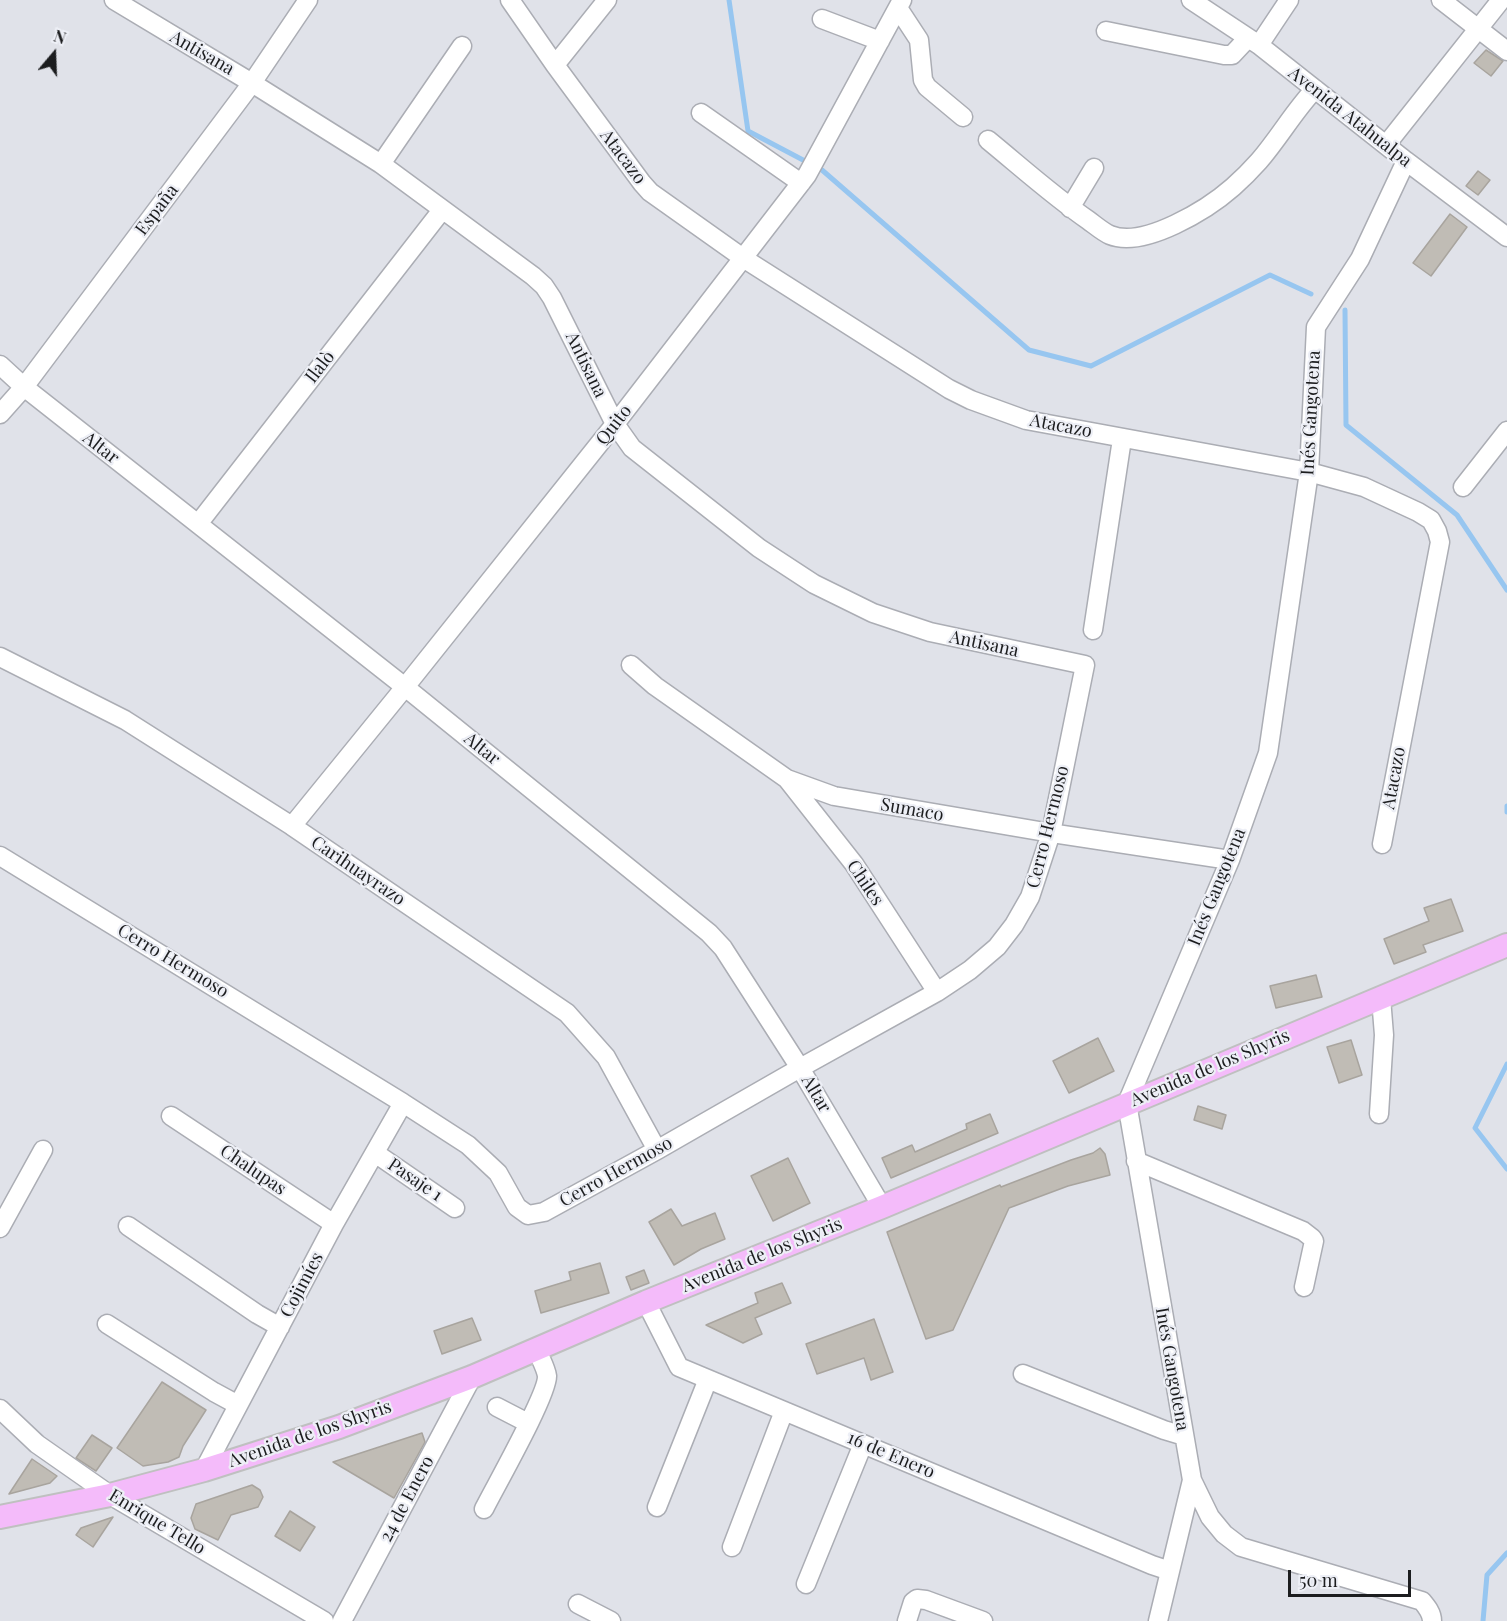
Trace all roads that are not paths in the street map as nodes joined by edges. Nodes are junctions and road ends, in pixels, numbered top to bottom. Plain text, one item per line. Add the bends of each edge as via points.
1 (114, 0) edge
2 (308, 0) edge
3 (510, 0) edge
4 (607, 0) edge
5 (1191, 0) edge
6 (1289, 0) edge
7 (1441, 0) edge
8 (1502, 0) edge
9 (900, 4) edge
10 (822, 19) dead end
11 (1479, 29) junction
12 (1106, 31) dead end
13 (879, 41) junction
14 (1253, 42) junction
15 (462, 46) dead end
16 (1507, 51) edge
17 (555, 65) junction
18 (252, 83) junction
19 (1315, 89) junction
20 (701, 112) dead end
21 (963, 117) dead end
22 (988, 140) dead end
23 (1386, 145) junction
24 (1406, 161) junction
25 (381, 164) junction
26 (1094, 168) dead end
27 (804, 179) junction
28 (1070, 208) junction
29 (442, 210) junction
30 (1507, 237) edge
31 (743, 258) junction
32 (0, 365) edge
33 (24, 387) junction
34 (0, 414) edge
35 (615, 424) junction
36 (1507, 431) edge
37 (1122, 439) junction
38 (1309, 472) junction
39 (1463, 487) dead end
40 (198, 524) junction
41 (1093, 630) dead end
42 (0, 657) edge
43 (631, 665) dead end
44 (1085, 665) joint
45 (405, 687) junction
46 (786, 779) junction
47 (292, 826) junction
48 (1051, 833) junction
49 (1382, 844) dead end
50 (0, 856) edge
51 (1230, 860) junction
52 (1507, 945) edge
53 (937, 992) junction
54 (1381, 998) junction
55 (800, 1068) junction
56 (403, 1103) junction
57 (1127, 1103) junction
58 (1379, 1114) dead end
59 (171, 1116) dead end
60 (43, 1150) dead end
61 (657, 1150) junction
62 (375, 1153) junction
63 (1136, 1161) junction
64 (882, 1206) junction
65 (455, 1208) dead end
66 (334, 1224) junction
67 (128, 1226) dead end
68 (0, 1228) edge
69 (1304, 1287) dead end
70 (646, 1302) junction
71 (107, 1324) dead end
72 (280, 1327) junction
73 (537, 1350) junction
74 (1023, 1374) dead end
75 (472, 1377) junction
76 (708, 1379) junction
77 (238, 1404) junction
78 (497, 1407) dead end
79 (0, 1409) edge
80 (784, 1411) junction
81 (528, 1423) junction
82 (1184, 1436) junction
83 (862, 1444) junction
84 (204, 1470) junction
85 (1192, 1480) junction
86 (110, 1495) junction
87 (657, 1507) dead end
88 (484, 1509) dead end
89 (0, 1517) edge
90 (732, 1547) dead end
91 (1170, 1571) junction
92 (806, 1584) dead end
93 (578, 1604) dead end
94 (324, 1621) edge
95 (342, 1621) edge
96 (611, 1621) edge
97 (907, 1621) edge
98 (983, 1621) edge
99 (1158, 1621) edge
100 (1432, 1621) edge

1 - 18 street, Antisana
2 - 18 street, España
3 - 17 street, Atacazo
4 - 17 street
5 - 14 street, Avenida Atahualpa
6 - 14 street
7 - 11 street
8 - 11 street
9 - 13 street, Quito
9 - 21 street via 919,40 923,80
10 - 13 street
11 - 16 street
11 - 23 street
12 - 14 street via 1224,55 1232,55
13 - 27 street, Quito
14 - 19 street, Avenida Atahualpa
15 - 25 street
17 - 31 street, Atacazo via 650,192
18 - 25 street, Antisana
18 - 33 street, España
19 - 23 street, Avenida Atahualpa
19 - 28 street via 1260,160 1233,187 1166,229 1130,239 1110,236
20 - 27 street
22 - 28 street
23 - 24 street, Avenida Atahualpa
24 - 30 street, Avenida Atahualpa
24 - 38 street, Inés Gangotena via 1360,259 1316,327
25 - 29 street, Antisana
26 - 28 street
27 - 31 street, Quito
29 - 35 street, Antisana via 544,286
29 - 40 street, Ilalò
31 - 35 street, Quito
31 - 37 street, Atacazo via 971,400 1026,420
32 - 33 street, Altar
33 - 34 street, España
33 - 40 street, Altar
35 - 44 street, Antisana via 632,448 759,548 814,584 873,613 930,632
35 - 45 street, Quito
36 - 39 street
37 - 38 street, Atacazo
37 - 41 street
38 - 49 street, Atacazo via 1364,487 1418,512 1431,520 1440,542
38 - 51 street, Inés Gangotena via 1268,753
40 - 45 street, Altar
42 - 47 street, Carihuayrazo via 125,720
43 - 46 street, Sumaco
44 - 48 street, Cerro Hermoso
45 - 47 street, Quito
45 - 55 street, Altar via 709,933 723,948
46 - 48 street, Sumaco via 834,796
46 - 53 street, Chiles via 854,864
47 - 61 street, Carihuayrazo via 567,1012 606,1057
48 - 51 street, Sumaco
48 - 53 street, Cerro Hermoso via 1030,897 1014,925 997,947
50 - 56 street, Cerro Hermoso
51 - 57 street, Inés Gangotena
52 - 54 main road, Avenida de los Shyris
53 - 55 street, Cerro Hermoso
54 - 57 main road, Avenida de los Shyris
54 - 58 street
55 - 61 street, Cerro Hermoso
55 - 64 street, Altar
56 - 61 street, Cerro Hermoso via 468,1145 498,1173 517,1207 528,1215 544,1212
56 - 62 street, Cojimíes
57 - 63 street, Inés Gangotena
57 - 64 main road, Avenida de los Shyris
59 - 66 street, Chalupas
60 - 68 street
62 - 65 street, Pasaje 1
62 - 66 street, Cojimíes
63 - 69 street via 1303,1231 1314,1241
63 - 82 street, Inés Gangotena
64 - 70 main road, Avenida de los Shyris
66 - 72 street, Cojimíes
67 - 72 street
70 - 73 main road, Avenida de los Shyris
70 - 76 street, 16 de Enero via 679,1367
71 - 77 street
72 - 77 street, Cojimíes
73 - 75 main road, Avenida de los Shyris
73 - 81 street via 547,1376 546,1385
74 - 82 street
75 - 84 main road, Avenida de los Shyris via 339,1427
75 - 95 street, 24 de Enero
76 - 80 street, 16 de Enero
76 - 87 street
77 - 84 street, Cojimíes
78 - 81 street
79 - 86 street, Enrique Tello via 37,1444
80 - 83 street, 16 de Enero
80 - 90 street
81 - 88 street
82 - 85 street, Inés Gangotena
83 - 91 street, 16 de Enero
83 - 92 street
84 - 86 main road, Avenida de los Shyris
85 - 91 street, Inés Gangotena
85 - 100 street via 1210,1517 1240,1547 1422,1601
86 - 89 main road, Avenida de los Shyris
86 - 94 street, Enrique Tello
91 - 99 street, Inés Gangotena
93 - 96 street
97 - 98 street via 917,1599

